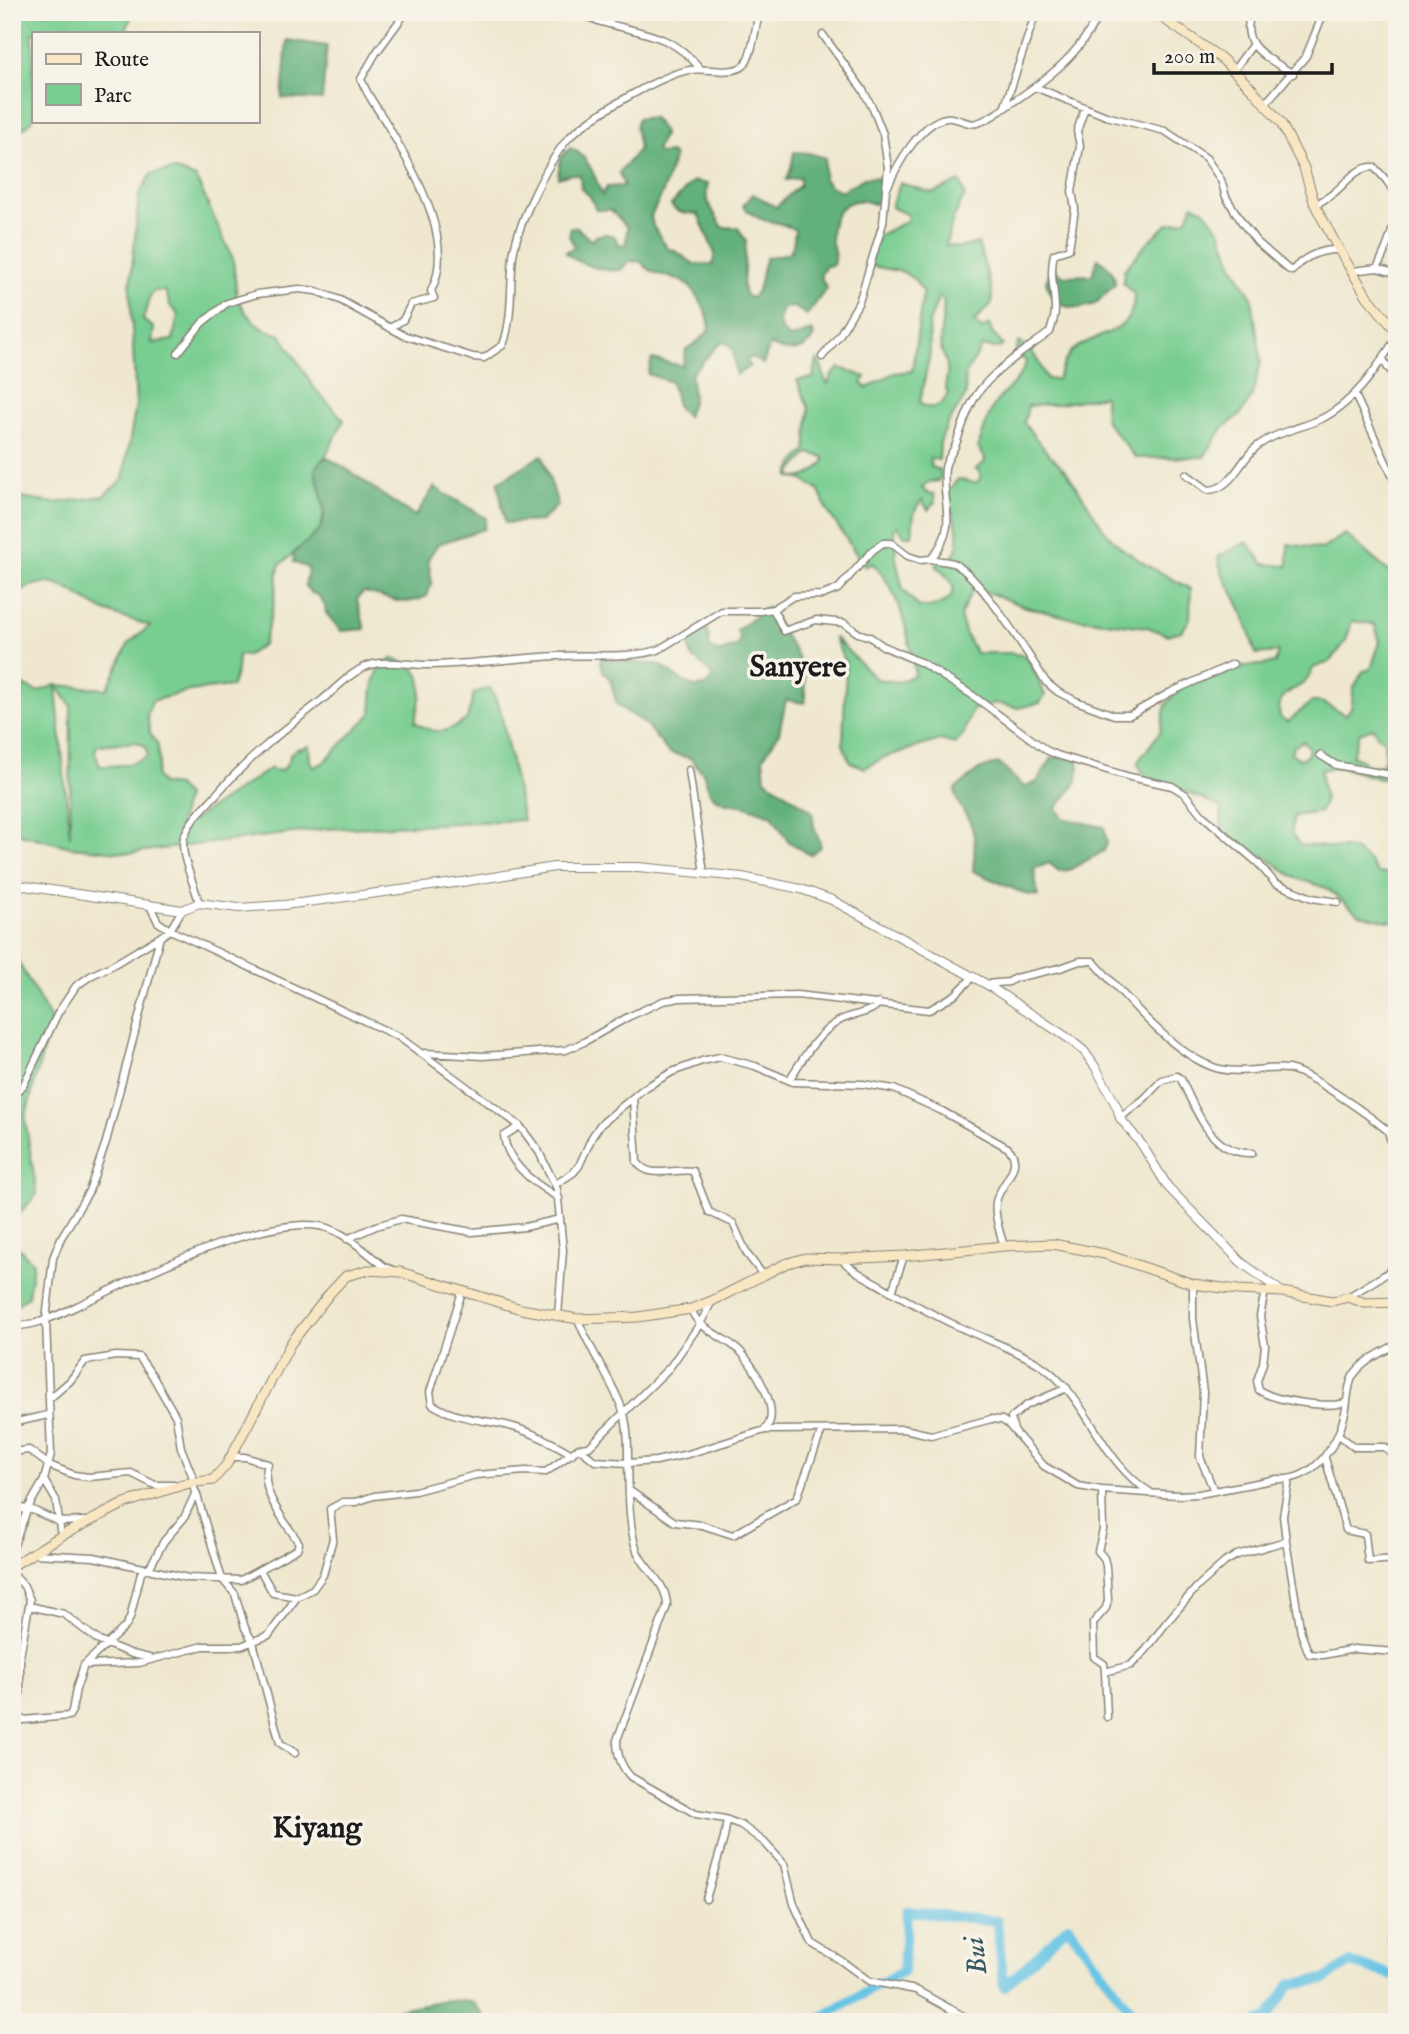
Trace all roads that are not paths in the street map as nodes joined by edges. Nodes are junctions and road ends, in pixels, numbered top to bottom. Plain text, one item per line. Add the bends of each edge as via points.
1 (406, 12) edge
2 (576, 12) edge
3 (758, 12) edge
4 (1036, 12) edge
5 (1099, 12) edge
6 (1154, 12) edge
7 (1252, 12) edge
8 (1324, 12) edge
9 (823, 35) dead end
10 (1253, 44) junction
11 (697, 69) junction
12 (1234, 70) junction
13 (1293, 74) junction
14 (1035, 87) junction
15 (1265, 104) junction
16 (1004, 108) junction
17 (1085, 108) junction
18 (886, 191) junction
19 (1315, 205) junction
20 (1339, 250) junction
21 (1377, 268) junction
22 (1352, 271) junction
23 (1397, 274) edge
24 (390, 328) junction
25 (1397, 334) edge
26 (178, 353) dead end
27 (822, 357) dead end
28 (1383, 359) junction
29 (1397, 377) edge
30 (1354, 395) junction
31 (1186, 474) dead end
32 (1397, 486) edge
33 (931, 559) junction
34 (773, 609) junction
35 (1233, 664) dead end
36 (1320, 755) dead end
37 (690, 770) dead end
38 (1397, 776) edge
39 (704, 873) junction
40 (14, 886) edge
41 (1338, 902) dead end
42 (199, 903) junction
43 (150, 906) junction
44 (182, 910) junction
45 (170, 930) junction
46 (160, 937) junction
47 (973, 977) junction
48 (986, 984) junction
49 (879, 1003) junction
50 (423, 1053) junction
51 (789, 1080) junction
52 (12, 1095) edge
53 (633, 1098) junction
54 (1120, 1118) junction
55 (1397, 1124) edge
56 (520, 1126) junction
57 (1388, 1131) junction
58 (1252, 1153) dead end
59 (1397, 1164) edge
60 (556, 1184) junction
61 (559, 1198) junction
62 (560, 1219) junction
63 (347, 1239) junction
64 (1004, 1246) junction
65 (904, 1255) junction
66 (841, 1259) junction
67 (1397, 1263) edge
68 (400, 1272) junction
69 (763, 1275) junction
70 (1193, 1284) junction
71 (1265, 1291) junction
72 (462, 1292) junction
73 (892, 1292) junction
74 (1282, 1292) junction
75 (1348, 1297) junction
76 (712, 1301) junction
77 (1397, 1302) edge
78 (691, 1309) junction
79 (558, 1316) junction
80 (46, 1320) junction
81 (578, 1320) junction
82 (700, 1324) junction
83 (12, 1326) edge
84 (1397, 1344) edge
85 (1067, 1388) junction
86 (49, 1399) junction
87 (1347, 1402) junction
88 (624, 1412) junction
89 (48, 1415) junction
90 (12, 1423) edge
91 (765, 1430) junction
92 (822, 1430) junction
93 (1014, 1430) junction
94 (1339, 1435) junction
95 (579, 1448) junction
96 (12, 1452) edge
97 (572, 1454) junction
98 (229, 1457) junction
99 (1325, 1458) junction
100 (1397, 1459) edge
101 (628, 1463) junction
102 (49, 1465) junction
103 (44, 1479) junction
104 (1289, 1480) junction
105 (191, 1483) junction
106 (1102, 1490) junction
107 (630, 1491) junction
108 (1214, 1491) junction
109 (1162, 1494) junction
110 (12, 1500) edge
111 (28, 1508) junction
112 (99, 1516) junction
113 (59, 1522) junction
114 (61, 1536) junction
115 (1286, 1541) junction
116 (49, 1544) junction
117 (12, 1550) edge
118 (30, 1554) junction
119 (53, 1556) junction
120 (1397, 1559) edge
121 (12, 1566) edge
122 (144, 1569) junction
123 (260, 1570) junction
124 (12, 1573) edge
125 (222, 1579) junction
126 (297, 1597) junction
127 (29, 1606) junction
128 (253, 1642) junction
129 (106, 1644) junction
130 (1397, 1652) edge
131 (151, 1659) junction
132 (84, 1665) junction
133 (1105, 1672) junction
134 (12, 1712) edge
135 (1107, 1717) dead end
136 (12, 1721) edge
137 (295, 1752) dead end
138 (727, 1820) junction
139 (706, 1899) dead end
140 (974, 2022) edge

1 - 24 street via 361,79 429,205 439,260 433,298 411,304 403,320
2 - 11 street via 669,41 691,57
3 - 11 street via 748,61 741,68
4 - 16 street
5 - 14 street via 1080,46
6 - 12 main road
7 - 10 street via 1247,25
8 - 13 street via 1306,56
9 - 18 street via 873,109 883,134
10 - 12 street
10 - 13 street
11 - 24 street via 663,79 612,108 568,138 552,160 513,252 503,345 484,358 473,357
12 - 15 main road
13 - 15 street
14 - 16 street
14 - 17 street
15 - 19 main road via 1289,136
16 - 18 street via 975,124 948,117 934,122 898,164
17 - 20 street via 1165,131 1206,158 1243,224 1288,269 1292,271 1328,249
17 - 33 street via 1077,131 1080,146 1072,191 1073,234 1069,249 1054,254 1052,263 1055,312 1050,332 980,390 972,405 946,464 949,518 942,547
18 - 27 street via 883,223 859,302
19 - 20 main road
19 - 21 street via 1352,174 1374,167 1391,186 1394,202 1394,224
20 - 22 main road
21 - 22 street
21 - 23 street
22 - 25 main road
24 - 26 street via 316,291 267,292 227,303 202,323
25 - 28 street
28 - 29 street
28 - 30 street
30 - 31 street via 1325,417 1255,448 1223,486 1208,490
30 - 32 street
33 - 34 street via 920,560 883,543 838,589 823,595 794,596
33 - 35 street via 961,568 980,588 1046,682 1058,692 1114,715 1130,715
34 - 41 street via 784,631 816,620 838,620 922,663 1057,755 1172,786 1275,883 1312,898
34 - 42 street via 722,611 648,653 428,666 388,662 362,669 265,743 191,822 182,850
36 - 38 street via 1336,765
37 - 39 street
39 - 42 street via 554,867 284,905 239,908
39 - 47 street via 742,877 832,900
40 - 43 street
42 - 44 street
43 - 44 street
43 - 45 street via 158,922
44 - 45 street
45 - 46 street
45 - 50 street via 379,1027
46 - 52 street via 76,986 23,1086
46 - 80 street via 106,1142 89,1191 53,1258
47 - 48 street
47 - 49 street via 955,995 929,1010
48 - 54 street via 1084,1051
48 - 57 street via 1093,961 1155,1026 1213,1067 1241,1073 1288,1069 1302,1074
49 - 50 street via 797,995 680,998 628,1017 566,1050 483,1056
49 - 51 street via 829,1028
50 - 56 street
51 - 53 street via 720,1057 672,1072
51 - 64 street via 894,1089 1008,1148 1013,1153 1013,1168 996,1208
53 - 60 street via 600,1125 579,1166
53 - 69 street via 639,1166 650,1172 693,1171 709,1212 733,1223
54 - 58 street via 1162,1080 1177,1076 1196,1114 1224,1146
54 - 74 street via 1168,1187 1241,1262
55 - 57 street
56 - 60 street
56 - 61 street via 504,1136 512,1157 535,1183
57 - 59 street
60 - 61 street
61 - 62 street
62 - 63 street via 472,1232 401,1219
62 - 79 street via 563,1260
63 - 68 street via 385,1267
63 - 80 street via 312,1224 231,1240
64 - 65 main road
64 - 70 main road via 1075,1247
65 - 66 main road
65 - 73 street
66 - 69 main road via 802,1258
66 - 73 street
67 - 75 street
68 - 72 main road
68 - 98 main road via 352,1274 330,1293 291,1343
69 - 76 main road
70 - 71 main road
70 - 108 street via 1203,1392 1200,1457
71 - 74 main road
71 - 87 street via 1259,1390 1292,1401
72 - 79 main road
72 - 97 street via 430,1392 432,1404 470,1420 530,1433
73 - 85 street via 1039,1364
74 - 75 main road via 1332,1301
75 - 77 main road via 1365,1303
76 - 78 main road
76 - 82 street
78 - 81 main road
78 - 82 street
79 - 81 main road
80 - 83 street
80 - 86 street
81 - 88 street
82 - 88 street via 660,1380
82 - 91 street via 737,1349 756,1373 770,1406 771,1421
84 - 87 street via 1357,1371
85 - 93 street via 1027,1405 1011,1418
85 - 109 street via 1118,1465 1134,1482
86 - 89 street
86 - 105 street via 85,1361 139,1357 176,1417
87 - 94 street
88 - 95 street via 589,1447
88 - 101 street
89 - 90 street
89 - 102 street
91 - 92 street
91 - 101 street via 688,1454
92 - 93 street via 904,1429 931,1435 991,1419 1002,1420
92 - 107 street via 797,1497 736,1534 676,1522
93 - 106 street via 1044,1466 1078,1486
94 - 99 street
94 - 100 street via 1354,1447 1385,1447
95 - 97 street
95 - 101 street via 595,1461
96 - 102 street via 29,1450
97 - 126 street via 546,1472 477,1475 343,1502 330,1509 333,1538 323,1575 313,1589
98 - 105 main road via 213,1480
98 - 123 street via 268,1464 267,1492 299,1544
99 - 104 street
99 - 120 street via 1346,1530 1365,1534 1368,1561
101 - 107 street
102 - 103 street
102 - 105 street via 83,1477 131,1473 158,1486
103 - 111 street
103 - 113 street via 56,1500
104 - 108 street
104 - 115 street via 1283,1516
105 - 112 main road
105 - 122 street via 195,1494 184,1518
105 - 125 street
106 - 109 street
106 - 133 street via 1103,1530 1098,1551 1106,1566 1108,1600 1093,1626 1094,1657 1104,1664
107 - 138 street via 636,1549 665,1590 667,1606 617,1750 631,1777 696,1814
108 - 109 street
110 - 111 street
111 - 113 street
111 - 117 street
112 - 113 street
112 - 114 main road
113 - 114 street
114 - 116 main road
115 - 130 street via 1301,1633 1309,1654 1354,1649
115 - 133 street via 1225,1562 1197,1587 1131,1665
116 - 118 main road
116 - 119 street
118 - 119 street
118 - 121 main road
119 - 122 street via 94,1557
122 - 125 street
122 - 129 street via 130,1618
123 - 125 street via 242,1580
123 - 126 street via 273,1593
124 - 127 street via 29,1595
125 - 128 street via 235,1594
126 - 128 street via 269,1635
127 - 129 street via 66,1615
127 - 134 street via 20,1656 20,1693
128 - 131 street via 192,1648
128 - 137 street via 280,1743
129 - 131 street
129 - 132 street
131 - 132 street
132 - 136 street via 69,1716
133 - 135 street
138 - 139 street
138 - 140 street via 752,1833 784,1864 794,1904 816,1947 869,1981 916,1990

